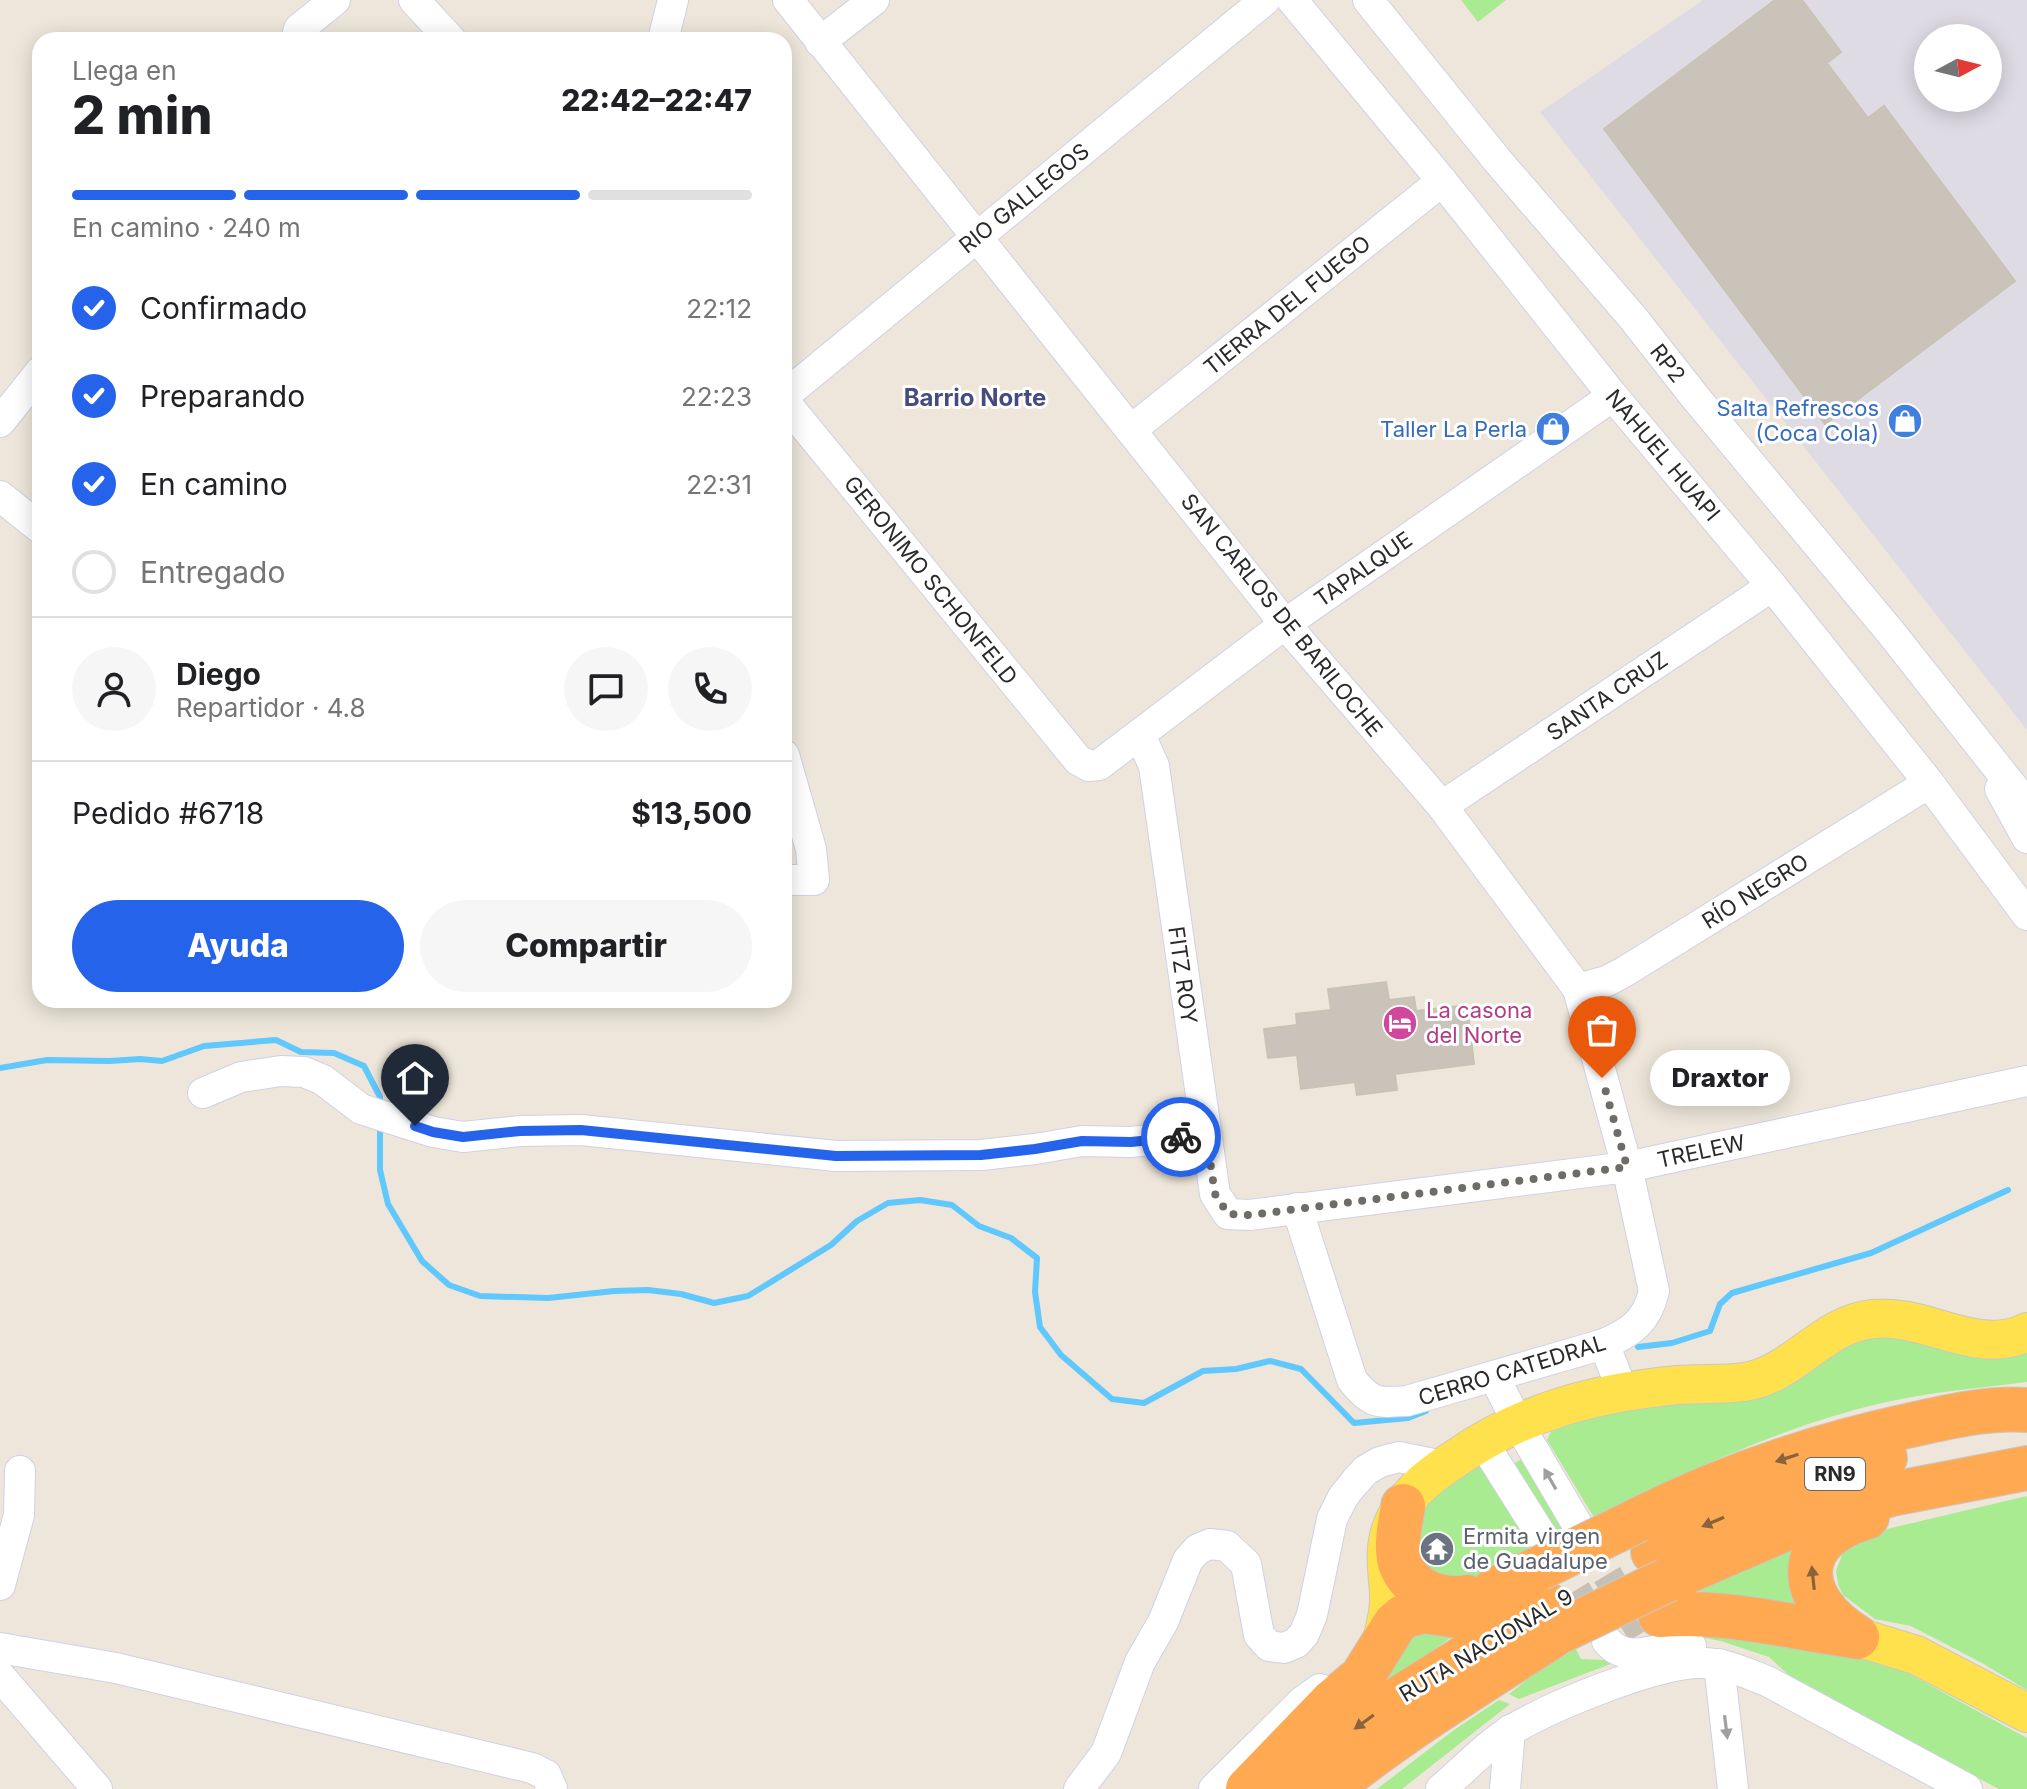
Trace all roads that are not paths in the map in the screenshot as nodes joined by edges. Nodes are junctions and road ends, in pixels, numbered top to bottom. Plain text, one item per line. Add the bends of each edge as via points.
1 (335, 0) edge
2 (414, 0) edge
3 (673, 0) edge
4 (788, 0) edge
5 (874, 0) edge
6 (1265, 0) edge
7 (1292, 0) edge
8 (1368, 0) edge
9 (298, 32) edge
10 (444, 32) edge
11 (665, 32) edge
12 (820, 42) junction
13 (1442, 181) junction
14 (975, 238) junction
15 (32, 382) edge
16 (792, 391) edge
17 (1613, 396) junction
18 (792, 408) edge
19 (0, 422) edge
20 (1131, 430) junction
21 (0, 496) edge
22 (32, 522) edge
23 (1772, 586) junction
24 (1285, 624) junction
25 (1965, 728) junction
26 (1140, 735) junction
27 (1078, 760) joint
28 (792, 783) edge
29 (1929, 783) junction
30 (2027, 805) edge
31 (1442, 806) junction
32 (2027, 838) edge
33 (792, 880) edge
34 (2027, 915) edge
35 (1578, 989) junction
36 (2027, 1081) edge
37 (203, 1093) dead end
38 (1206, 1134) junction
39 (1627, 1167) junction
40 (1297, 1208) junction
41 (1228, 1214) joint
42 (1654, 1291) joint
43 (2027, 1332) edge
44 (1604, 1344) junction
45 (1494, 1376) junction
46 (1623, 1392) junction
47 (2027, 1410) edge
48 (1517, 1422) junction
49 (2027, 1424) edge
50 (1482, 1441) junction
51 (1443, 1466) junction
52 (2027, 1468) edge
53 (20, 1471) dead end
54 (2027, 1478) edge
55 (1403, 1506) junction
56 (1584, 1536) tunnel mouth
57 (0, 1585) edge
58 (1496, 1589) junction
59 (1653, 1592) junction
60 (1564, 1606) junction
61 (1857, 1637) junction
62 (0, 1648) edge
63 (1379, 1652) junction
64 (1719, 1664) junction
65 (0, 1676) edge
66 (2027, 1713) edge
67 (1510, 1730) junction
68 (1344, 1777) edge
69 (97, 1789) edge
70 (552, 1789) edge
71 (1079, 1789) edge
72 (1214, 1789) edge
73 (1248, 1789) edge
74 (1280, 1789) edge
75 (1441, 1789) edge
76 (1505, 1789) edge
77 (1733, 1789) edge
78 (1967, 1789) edge

1 - 9 street
2 - 10 street
3 - 11 street
4 - 12 street, SAN CARLOS DE BARILOCHE
5 - 12 street
6 - 14 street, RIO GALLEGOS
7 - 13 street, NAHUEL HUAPI
8 - 25 street, RP2 / RP2
12 - 14 street, SAN CARLOS DE BARILOCHE
13 - 17 street, NAHUEL HUAPI
13 - 20 street, TIERRA DEL FUEGO
14 - 16 street, RIO GALLEGOS
14 - 20 street, SAN CARLOS DE BARILOCHE
15 - 19 street
17 - 23 street, NAHUEL HUAPI
17 - 24 street, TAPALQUE
18 - 27 street, GERONIMO SCHONFELD
20 - 24 street, SAN CARLOS DE BARILOCHE
21 - 22 street
23 - 29 street, NAHUEL HUAPI
23 - 31 street, SANTA CRUZ
24 - 26 street, TAPALQUE
24 - 31 street, SAN CARLOS DE BARILOCHE
25 - 30 street, RP2
25 - 32 street, RP2
26 - 27 street, TAPALQUE via 1099,765
26 - 38 street, FITZ ROY via 1154,766
28 - 33 street via 814,880
29 - 34 street, NAHUEL HUAPI
29 - 35 street, RÍO NEGRO via 1624,972
31 - 35 street, SAN CARLOS DE BARILOCHE
35 - 39 street, SAN CARLOS DE BARILOCHE
36 - 39 street, TRELEW
37 - 38 street via 241,1077 304,1072 361,1109 463,1137 581,1130 836,1156 981,1155 1082,1141
38 - 41 street, FITZ ROY via 1215,1194
39 - 40 street, TRELEW
39 - 42 street, SAN CARLOS DE BARILOCHE
40 - 41 street, TRELEW
40 - 45 street, CERRO CATEDRAL via 1352,1380 1367,1398 1407,1401
42 - 44 street, CERRO CATEDRAL via 1650,1308 1629,1333
43 - 46 main road via 1983,1340 1913,1320 1871,1319 1828,1333 1789,1364 1762,1377
44 - 45 street, CERRO CATEDRAL
44 - 46 street
45 - 48 street
46 - 48 main road
47 -> 59 highway via 1964,1414 1838,1441 1723,1479
48 - 50 main road
56 -> 48 street
49 -> 59 highway, RUTA NACIONAL 9 / RN9 via 1862,1464 1703,1526
50 - 51 main road
50 - 60 street
51 - 55 main road
51 - 71 street via 1399,1457 1380,1462 1355,1482 1332,1519 1304,1634 1284,1648 1269,1646 1259,1635 1246,1564 1227,1546 1198,1549 1140,1662 1106,1753
52 - 59 highway, RUTA NACIONAL 9 / RN9 via 1892,1494 1813,1517
53 - 57 street via 19,1515
61 -> 54 highway via 1825,1613 1809,1578 1817,1547 1829,1534 1847,1523
55 - 58 highway via 1397,1552 1402,1568 1419,1588 1447,1599
55 - 63 main road via 1386,1547 1389,1608
58 - 60 highway
58 - 63 highway via 1457,1616 1423,1611 1403,1617
59 - 60 highway, bridge
59 - 60 highway, RUTA NACIONAL 9 / RN9, bridge
59 - 60 street via 1624,1654
59 - 61 highway via 1680,1614 1743,1618
59 - 64 street via 1677,1645 1699,1648
60 - 68 highway, RUTA NACIONAL 9 / RN9 via 1477,1684
60 -> 74 highway, RUTA NACIONAL 9 / RN9 via 1374,1714
61 - 66 main road via 1916,1655
62 - 70 street via 116,1668 532,1768 546,1775
63 - 72 street via 1302,1702
63 - 73 highway via 1362,1677
64 - 67 street via 1675,1665 1568,1702
64 -> 77 street
64 - 78 street via 1778,1686
65 - 69 street
67 - 75 street
67 - 76 street

